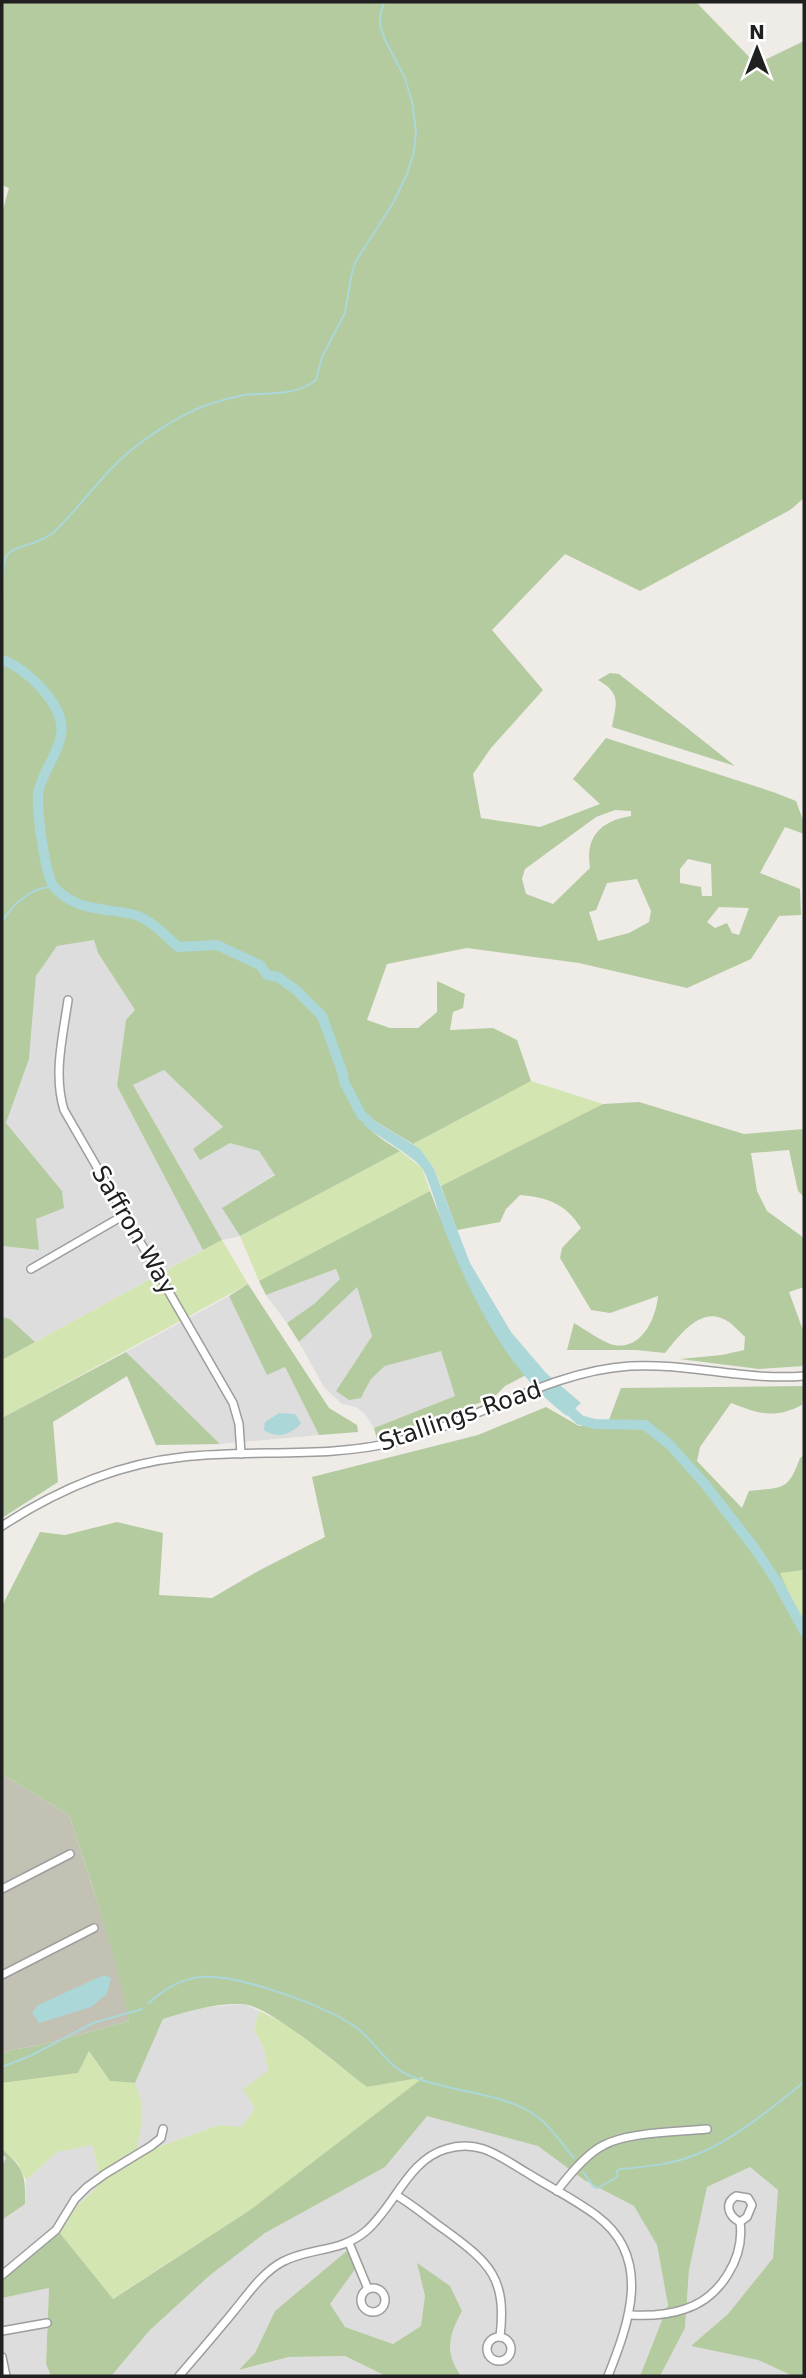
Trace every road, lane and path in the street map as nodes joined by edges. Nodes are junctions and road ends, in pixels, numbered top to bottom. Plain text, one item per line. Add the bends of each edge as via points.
1 (68, 1000) dead end
2 (126, 1214) junction
3 (31, 1269) dead end
4 (804, 1376) edge
5 (241, 1454) junction
6 (2, 1526) edge
7 (70, 1854) dead end
8 (2, 1889) edge
9 (94, 1928) dead end
10 (2, 1975) edge
11 (163, 2129) dead end
12 (707, 2129) dead end
13 (557, 2191) junction
14 (396, 2195) junction
15 (740, 2222) dead end
16 (349, 2243) junction
17 (2, 2275) edge
18 (368, 2289) dead end
19 (630, 2315) junction
20 (47, 2323) dead end
21 (2, 2331) edge
22 (500, 2337) dead end
23 (2, 2357) edge
24 (6, 2376) edge
25 (179, 2376) edge
26 (608, 2376) edge

1 - 2 street, Saffron Way via 59,1093 64,1110
2 - 3 street
2 - 5 street, Saffron Way via 233,1403
4 - 5 street, Stallings Road via 760,1377 687,1367 610,1368 372,1447
5 - 6 street, Stallings Road via 184,1456 121,1469 61,1491
7 - 8 street
9 - 10 street
11 - 17 street via 161,2138 151,2146 87,2187 56,2230
12 - 13 street via 607,2143
13 - 14 street via 486,2149 467,2145 429,2157
13 - 19 street via 598,2216 620,2241 630,2273
14 - 16 street via 374,2223
14 - 22 street via 487,2264 500,2295
15 - 19 street via 736,2259 707,2298 676,2312
16 - 18 street
16 - 25 street via 292,2257 274,2267
19 - 26 street
20 - 21 street
23 - 24 street

